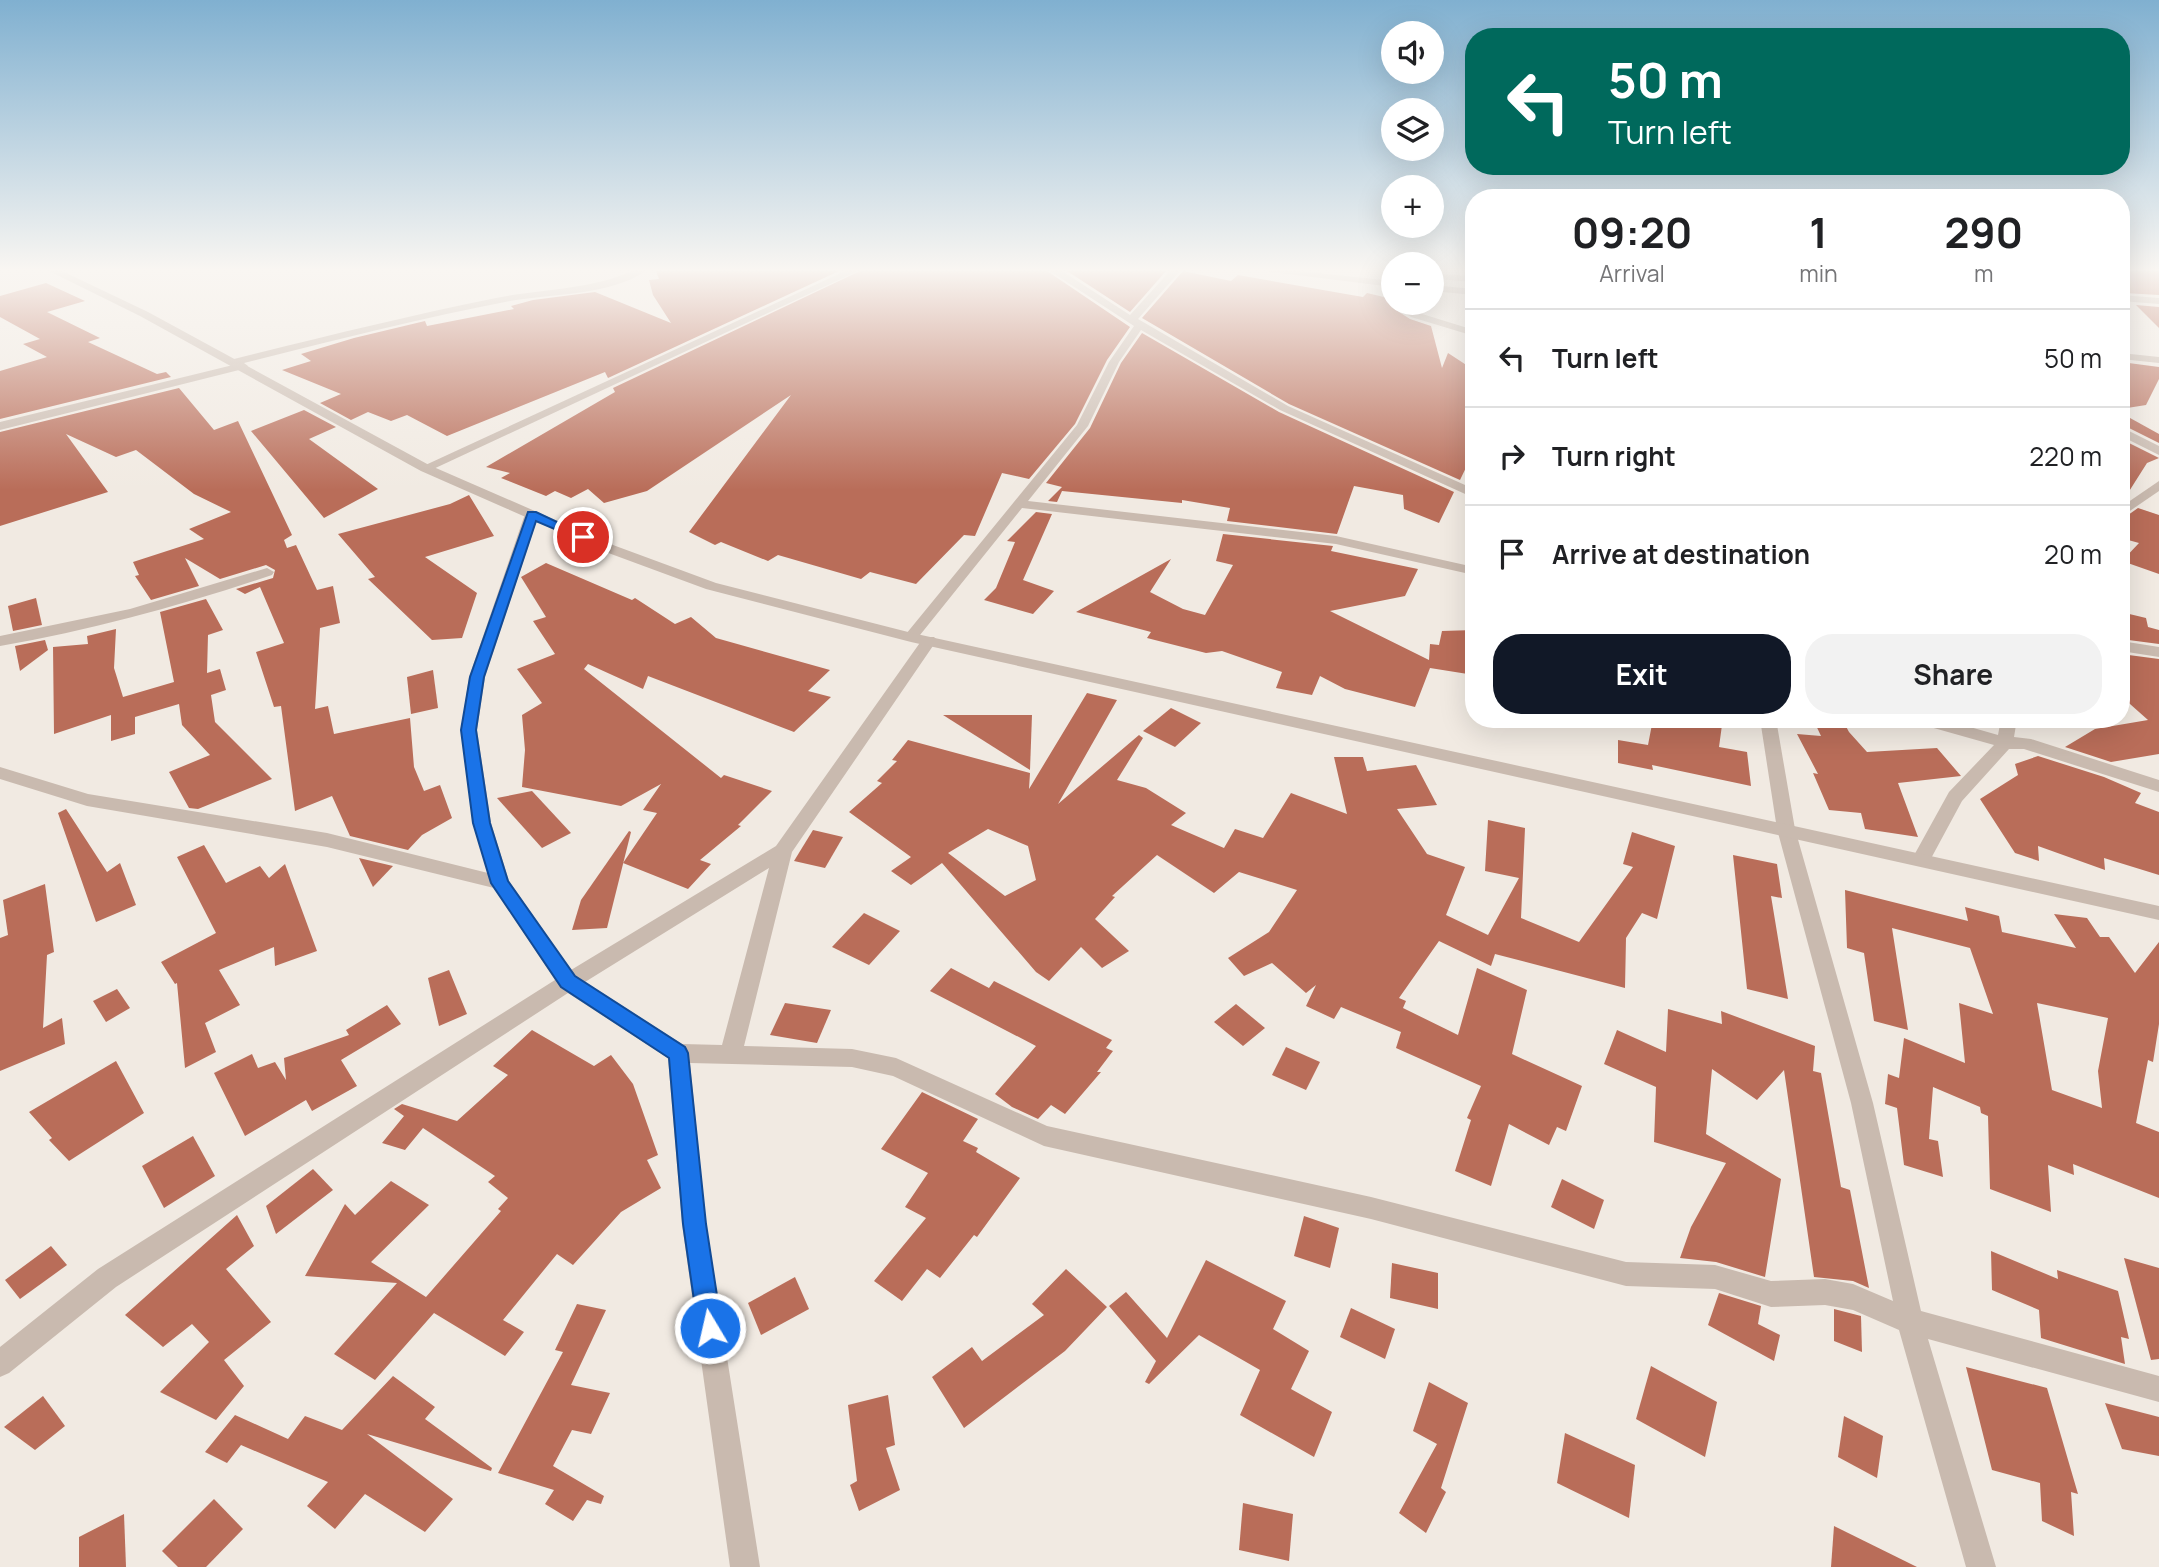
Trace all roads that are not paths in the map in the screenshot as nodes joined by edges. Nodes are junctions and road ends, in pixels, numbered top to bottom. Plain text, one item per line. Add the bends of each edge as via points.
1 (199, 344) edge
2 (315, 344) edge
3 (694, 344) edge
4 (1124, 344) edge
5 (1174, 344) edge
6 (2130, 357) edge
7 (2159, 360) edge
8 (238, 364) junction
9 (0, 426) edge
10 (2130, 436) edge
11 (2159, 451) edge
12 (425, 468) junction
13 (2159, 485) edge
14 (1465, 490) edge
15 (1018, 504) junction
16 (2130, 506) edge
17 (532, 514) junction
18 (1465, 569) edge
19 (267, 572) dead end
20 (920, 639) junction
21 (0, 641) edge
22 (2130, 647) edge
23 (2159, 652) edge
24 (1769, 728) edge
25 (1954, 728) edge
26 (2008, 728) edge
27 (2007, 743) junction
28 (0, 773) edge
29 (2159, 786) edge
30 (1786, 829) junction
31 (783, 850) junction
32 (1921, 859) junction
33 (500, 883) junction
34 (2159, 913) edge
35 (568, 982) junction
36 (678, 1053) junction
37 (732, 1054) junction
38 (1910, 1321) junction
39 (0, 1364) edge
40 (2159, 1390) edge
41 (745, 1567) edge
42 (1980, 1567) edge

1 - 8 street
2 - 8 street
3 - 12 street
4 - 15 street via 1082,426
5 - 14 street via 1284,408
6 - 7 street
8 - 9 street
8 - 12 street
10 - 11 street
12 - 17 street
13 - 16 street
15 - 18 street via 1336,540
15 - 20 street
17 - 20 street via 711,586
17 - 33 street via 477,677 468,730 482,823
19 - 21 street via 118,617
20 - 30 street
20 - 31 street
22 - 23 street
24 - 30 street
25 - 27 street
26 - 27 street
27 - 29 street via 2025,743
27 - 32 street via 1963,786 1938,820
28 - 33 street via 87,800 327,840
30 - 32 street
30 - 38 street via 1862,1103
31 - 35 street
31 - 37 street
32 - 34 street
33 - 35 street
35 - 36 street
35 - 39 street via 107,1278
36 - 37 street
36 - 41 street via 694,1224
37 - 38 street via 852,1058 896,1067 1044,1136 1371,1208 1626,1275 1714,1277 1771,1294 1825,1292 1853,1297
38 - 40 street
38 - 42 street

